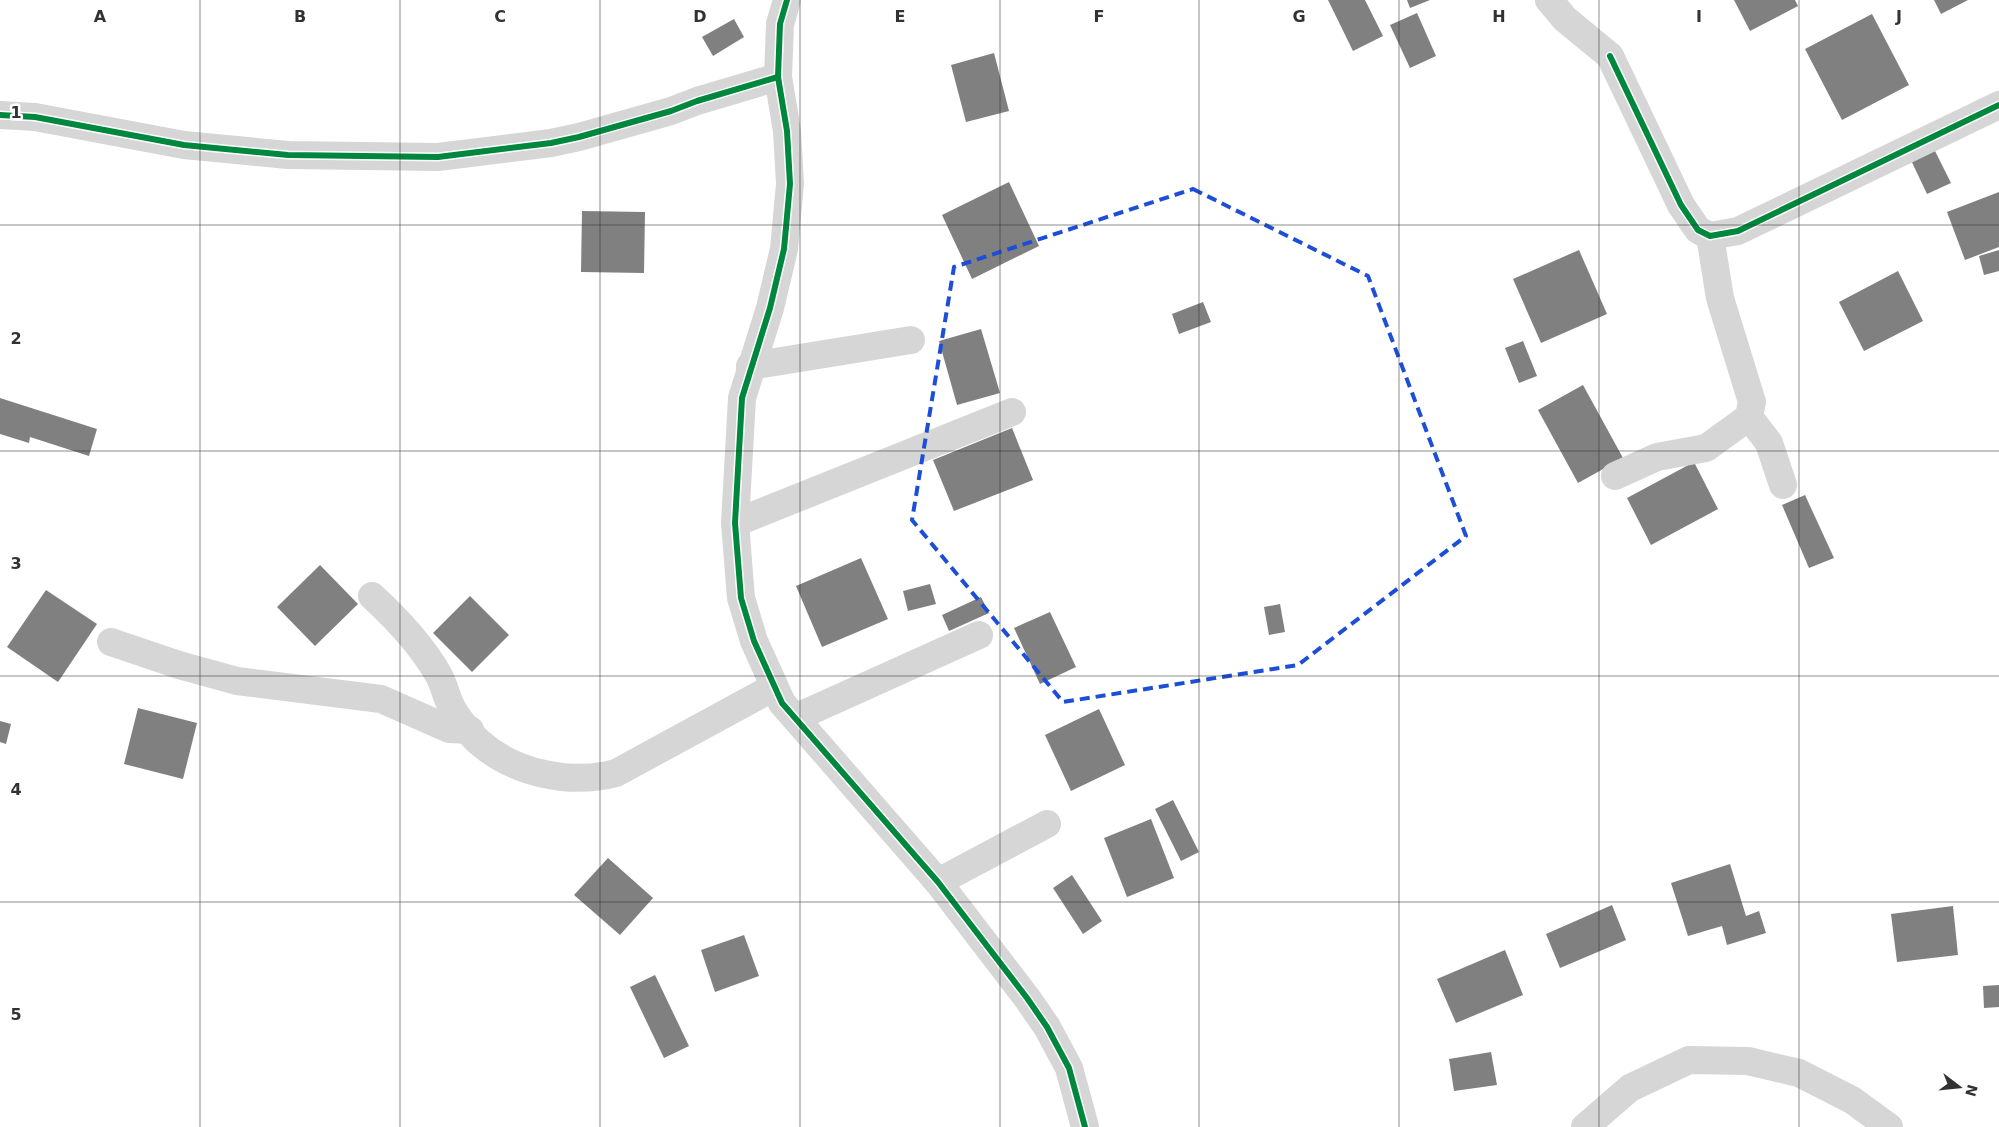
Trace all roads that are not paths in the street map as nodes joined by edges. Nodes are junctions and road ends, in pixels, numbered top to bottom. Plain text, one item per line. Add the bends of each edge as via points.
1 (787, 0) edge
2 (1549, 0) edge
3 (778, 77) junction
4 (1999, 105) edge
5 (0, 115) edge
6 (1710, 236) junction
7 (911, 340) dead end
8 (750, 366) junction
9 (1012, 412) dead end
10 (1749, 416) junction
11 (1615, 476) dead end
12 (1783, 485) dead end
13 (735, 523) junction
14 (372, 596) dead end
15 (979, 635) dead end
16 (111, 642) dead end
17 (774, 687) junction
18 (796, 717) junction
19 (470, 730) junction
20 (1047, 824) dead end
21 (938, 882) junction
22 (1085, 1127) edge
23 (1585, 1127) edge
24 (1889, 1127) edge

1 - 3 street via 780,24
2 - 6 street via 1565,19 1610,56 1681,205 1698,230
3 - 5 street via 570,139 438,158 288,155 184,145 35,117
3 - 8 street via 787,131 788,212 784,249 770,308
4 - 6 street via 1738,231
6 - 10 street via 1720,298 1752,402
7 - 8 street
8 - 13 street via 742,398
9 - 13 street
10 - 11 street via 1706,448 1657,457
10 - 12 street via 1769,443
13 - 17 street via 741,598
14 - 19 street via 418,644 439,675 452,707
15 - 18 street
16 - 19 street via 237,681 381,699 449,729
17 - 18 street
17 - 19 street via 636,763 616,773 595,778 572,779 509,761 479,742
18 - 21 street
20 - 21 street
21 - 22 street via 1047,1027 1069,1068
23 - 24 street via 1630,1088 1688,1060 1748,1061 1799,1073 1852,1100

